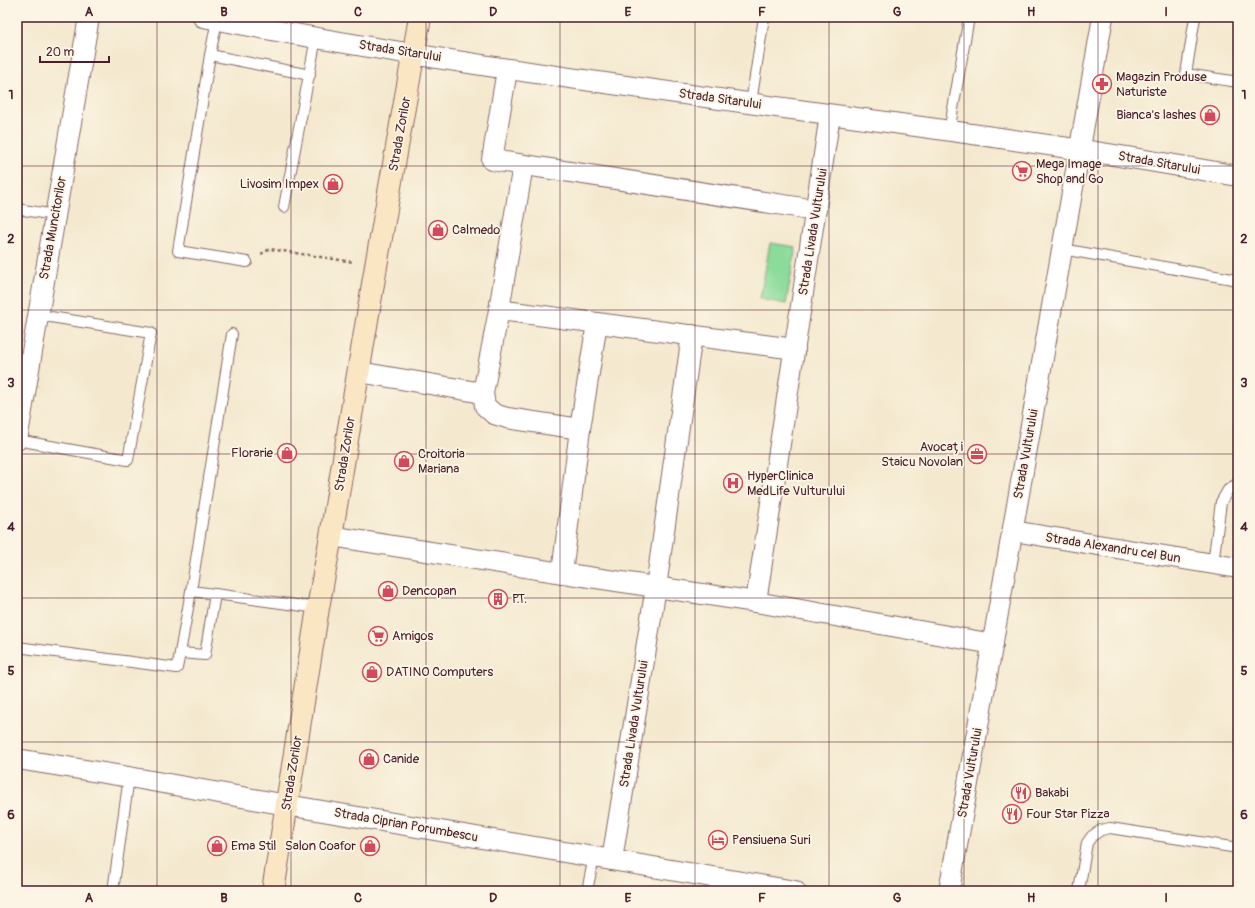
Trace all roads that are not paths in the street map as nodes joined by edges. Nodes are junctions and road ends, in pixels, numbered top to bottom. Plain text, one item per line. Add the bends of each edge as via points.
1 (89, 17) edge
2 (420, 17) edge
3 (764, 17) edge
4 (969, 17) edge
5 (1103, 17) edge
6 (1195, 17) edge
7 (210, 18) edge
8 (316, 38) junction
9 (415, 54) junction
10 (210, 55) junction
11 (507, 70) junction
12 (310, 75) junction
13 (1238, 82) edge
14 (751, 104) junction
15 (830, 115) junction
16 (949, 132) junction
17 (1079, 150) junction
18 (523, 166) junction
19 (1238, 176) edge
20 (284, 207) dead end
21 (17, 209) edge
22 (816, 210) junction
23 (55, 216) junction
24 (1062, 249) junction
25 (247, 262) road end
26 (1238, 280) edge
27 (499, 310) junction
28 (38, 315) junction
29 (597, 323) junction
30 (232, 334) dead end
31 (692, 335) junction
32 (795, 350) junction
33 (358, 372) junction
34 (483, 393) junction
35 (580, 429) junction
36 (17, 440) edge
37 (1238, 483) edge
38 (1012, 532) junction
39 (331, 536) junction
40 (1213, 564) junction
41 (1238, 568) edge
42 (562, 573) junction
43 (656, 587) junction
44 (191, 591) junction
45 (215, 594) junction
46 (756, 602) junction
47 (318, 608) junction
48 (992, 644) junction
49 (17, 647) edge
50 (180, 653) junction
51 (17, 759) edge
52 (129, 777) junction
53 (287, 805) junction
54 (1238, 848) edge
55 (603, 859) junction
56 (113, 891) edge
57 (273, 891) edge
58 (587, 891) edge
59 (795, 891) edge
60 (949, 891) edge
61 (1079, 891) edge

1 - 23 street, Strada Muncitorilor
2 - 9 street, Strada Zorilor
3 - 14 lane
4 - 16 lane
5 - 17 street, Strada Vulturului
6 - 13 lane via 1186,74
7 - 8 street, Strada Sitarului
7 - 10 lane
8 - 9 street, Strada Sitarului
8 - 12 lane
9 - 11 street, Strada Sitarului
9 - 33 street, Strada Zorilor
10 - 12 lane
10 - 25 lane via 178,251
11 - 14 street, Strada Sitarului
11 - 18 street via 492,160
12 - 20 lane
14 - 15 street, Strada Sitarului
15 - 16 street, Strada Sitarului
15 - 22 street, Strada Livada Vulturului
16 - 17 street, Strada Sitarului
17 - 19 street, Strada Sitarului
17 - 24 street, Strada Vulturului
18 - 22 street
18 - 27 street
21 - 23 lane
22 - 32 street, Strada Livada Vulturului
23 - 28 street, Strada Muncitorilor
24 - 26 lane
24 - 38 street, Strada Vulturului
27 - 29 street
27 - 34 street
28 - 36 street, Strada Muncitorilor
28 - 36 lane via 151,333 128,460
29 - 31 street
29 - 35 street
30 - 44 lane
31 - 32 street
31 - 43 street, Strada Livada Vulturului
32 - 46 street, Strada Livada Vulturului
33 - 34 street
33 - 39 street, Strada Zorilor
34 - 35 street via 485,406 494,414
35 - 42 street
37 - 40 lane via 1228,490 1222,502
38 - 40 street, Strada Alexandru cel Bun
38 - 48 street, Strada Vulturului
39 - 42 street
39 - 47 street, Strada Zorilor
40 - 41 street, Strada Alexandru cel Bun
42 - 43 street
43 - 46 street
43 - 55 street, Strada Livada Vulturului
44 - 45 lane
44 - 50 lane
45 - 47 lane
45 - 50 lane via 205,655
46 - 48 street
47 - 53 street, Strada Zorilor
48 - 60 street, Strada Vulturului
49 - 50 lane via 176,668
51 - 52 street, Strada Ciprian Porumbescu
52 - 53 street, Strada Ciprian Porumbescu
52 - 56 lane
53 - 55 street, Strada Ciprian Porumbescu
53 - 57 street, Strada Zorilor
54 - 61 lane via 1110,828 1101,830 1087,843
55 - 58 lane
55 - 59 street, Strada Ciprian Porumbescu

